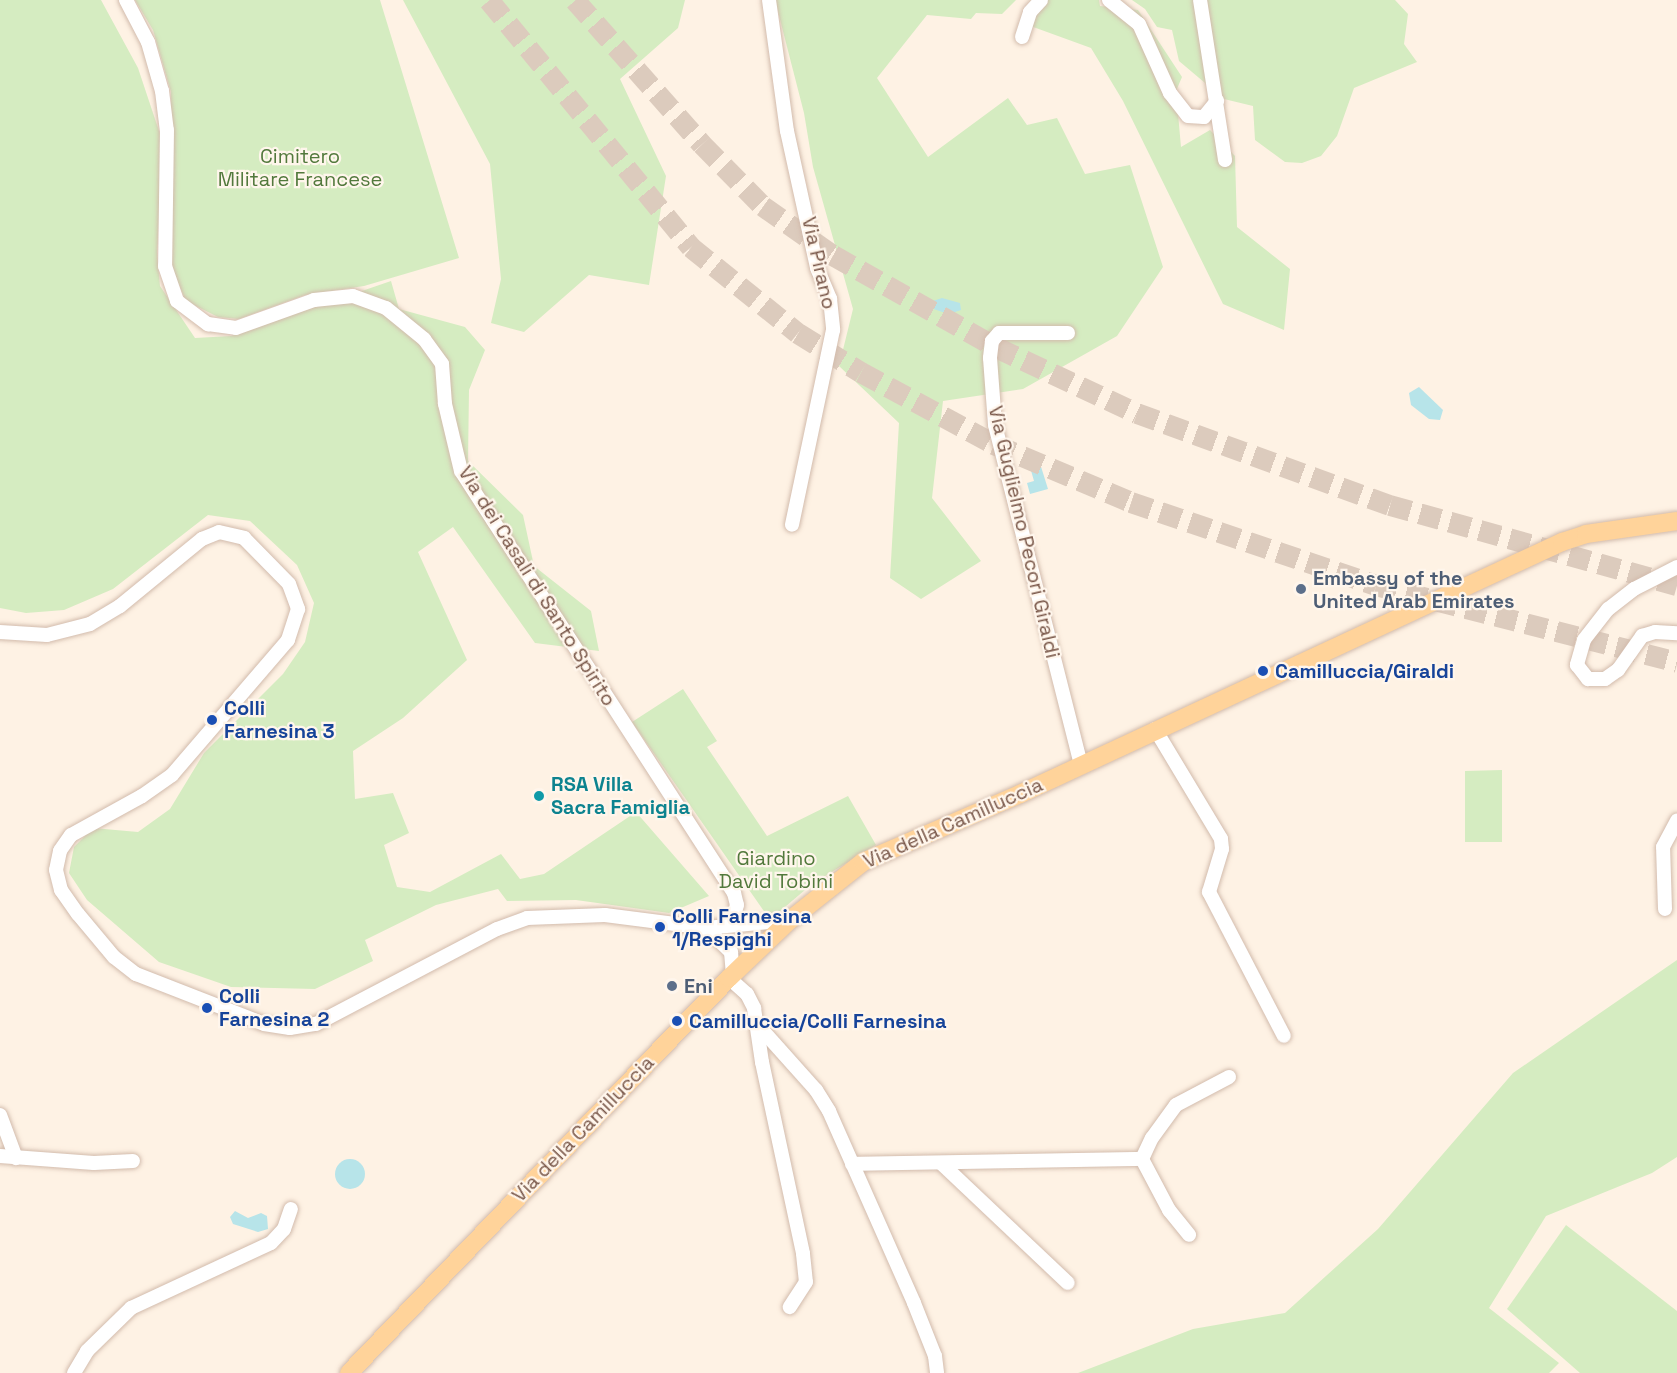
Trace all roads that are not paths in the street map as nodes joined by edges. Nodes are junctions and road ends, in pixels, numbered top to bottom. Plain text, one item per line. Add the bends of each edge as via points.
1 (126, 0) edge
2 (769, 0) edge
3 (1041, 0) edge
4 (1109, 0) edge
5 (1200, 0) edge
6 (1022, 38) dead end
7 (1217, 101) junction
8 (1225, 160) dead end
9 (1068, 333) dead end
10 (1677, 521) edge
11 (792, 525) dead end
12 (1677, 567) edge
13 (0, 632) edge
14 (1677, 633) edge
15 (1155, 729) junction
16 (1081, 764) junction
17 (1677, 821) edge
18 (1665, 909) dead end
19 (790, 920) junction
20 (732, 923) junction
21 (706, 927) junction
22 (731, 976) junction
23 (756, 1023) junction
24 (1284, 1036) dead end
25 (1229, 1077) dead end
26 (0, 1115) edge
27 (0, 1156) edge
28 (16, 1158) junction
29 (1142, 1159) junction
30 (133, 1161) dead end
31 (852, 1164) junction
32 (942, 1164) junction
33 (291, 1209) dead end
34 (1188, 1235) dead end
35 (1068, 1283) dead end
36 (790, 1307) dead end
37 (74, 1373) edge
38 (349, 1373) edge
39 (937, 1373) edge

1 - 20 street, Via dei Casali di Santo Spirito via 148,42 163,98 165,266 174,296 200,320 232,328 314,300 353,296 386,308 424,339 442,364 445,404 461,471 734,893 737,905
2 - 11 street, Via Pirano via 787,131 817,268 830,299 833,330
3 - 6 street via 1030,12
4 - 7 street via 1139,24 1170,93 1188,116 1204,117
5 - 7 street
7 - 8 street
9 - 16 street, Via Guglielmo Pecori Giraldi via 999,333 992,341 990,358 995,425
10 - 15 main road, Via della Camilluccia via 1586,534 1562,542
12 - 14 street via 1634,589 1608,609 1581,645 1577,665 1588,679 1605,680 1618,670 1642,636
13 - 21 street via 47,634 90,624 120,606 202,539 219,532 237,534 251,543 294,593 297,617 288,640 172,775 142,796 80,827 60,852 57,878 68,901 114,957 152,982 264,1024 303,1027 351,1008 497,929 528,918 605,915
15 - 16 main road, Via della Camilluccia
15 - 24 street via 1221,839 1209,892
16 - 19 main road, Via della Camilluccia via 875,855 842,876
17 - 18 street via 1666,836 1663,853
19 - 20 street
19 - 22 main road, Via della Camilluccia
20 - 21 street
21 - 22 street via 731,952
22 - 23 street via 750,998
22 - 38 main road, Via della Camilluccia
23 - 31 street via 821,1097
23 - 36 street via 806,1273 804,1287
25 - 29 street via 1176,1105
26 - 28 street
27 - 28 street
28 - 30 street
29 - 32 street
29 - 34 street via 1168,1210
31 - 32 street
31 - 39 street via 922,1324 935,1356
32 - 35 street
33 - 37 street via 284,1229 272,1243 131,1308 92,1346

